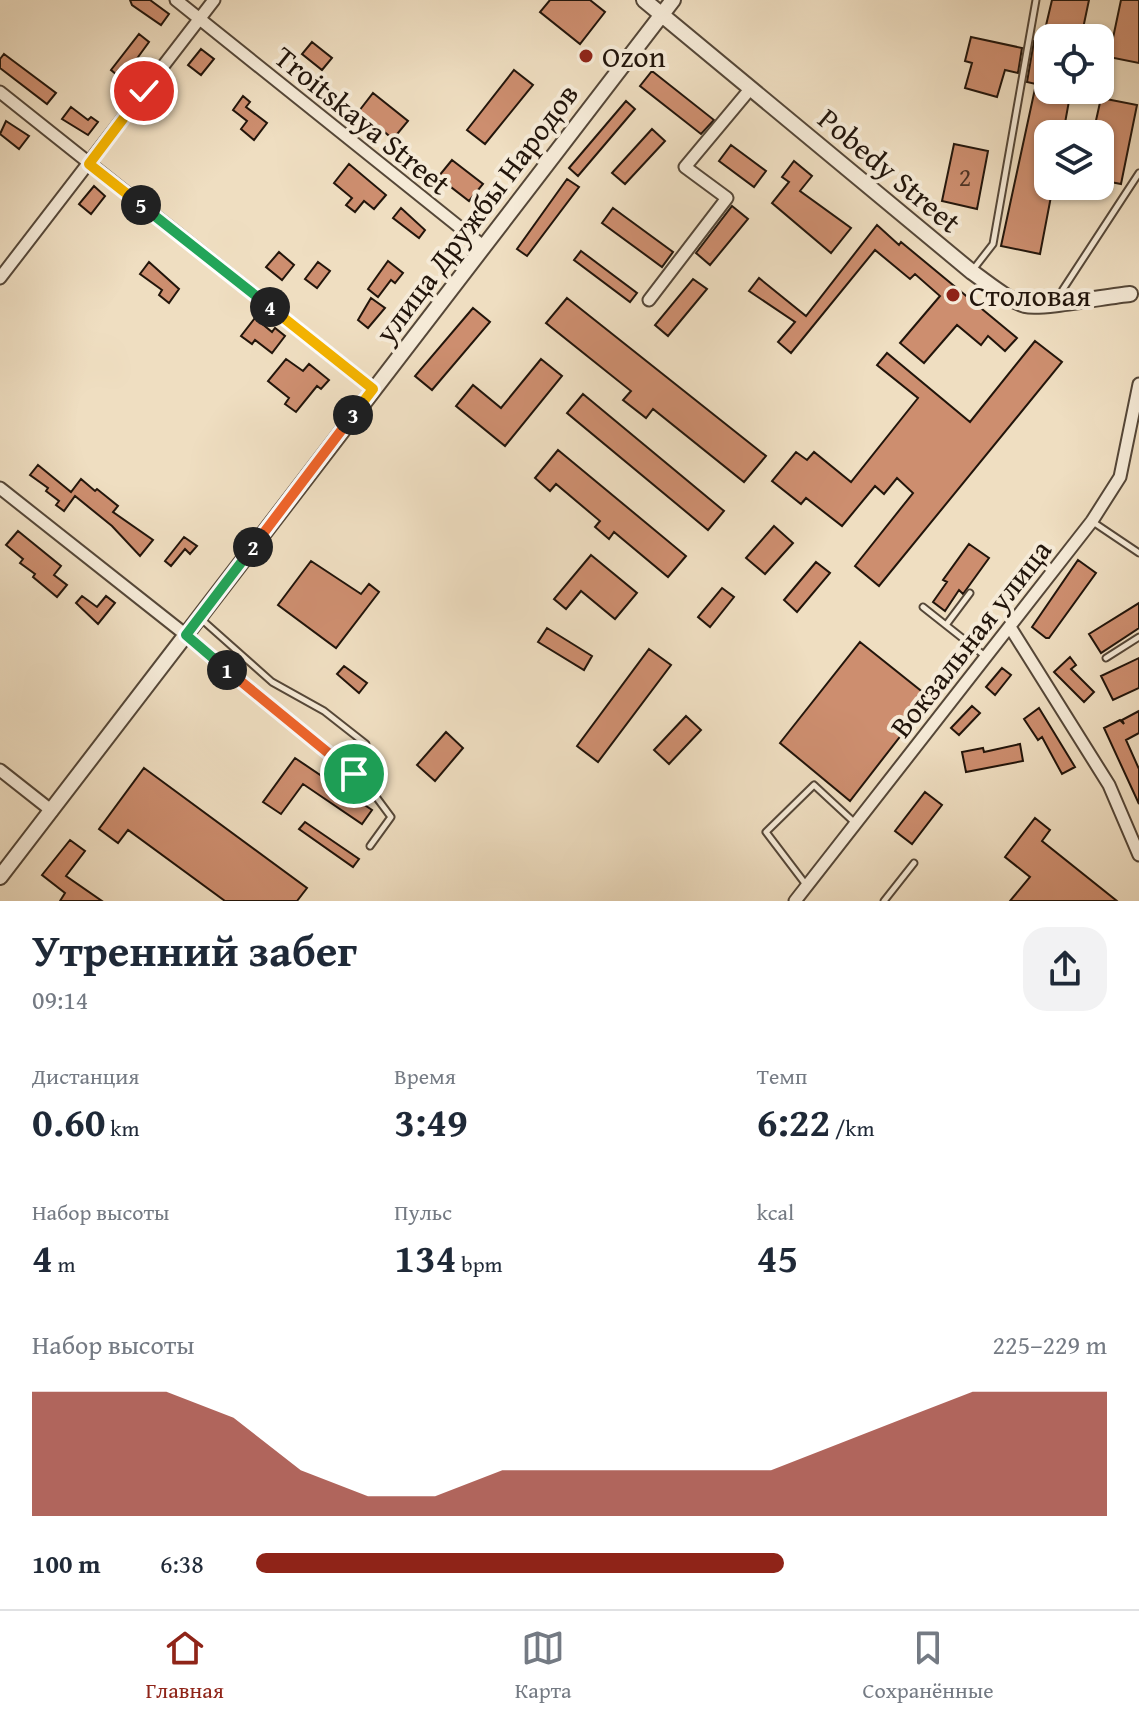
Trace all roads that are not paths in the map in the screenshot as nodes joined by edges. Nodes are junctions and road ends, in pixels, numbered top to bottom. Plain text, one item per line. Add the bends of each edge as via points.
1 (176, 0) edge
2 (214, 0) edge
3 (644, 0) edge
4 (673, 0) edge
5 (1036, 0) edge
6 (661, 13) junction
7 (199, 19) junction
8 (751, 88) junction
9 (0, 92) edge
10 (89, 164) junction
11 (1139, 173) edge
12 (483, 246) junction
13 (972, 272) junction
14 (0, 278) edge
15 (1136, 295) edge
16 (649, 300) dead end
17 (1053, 304) junction
18 (1139, 384) edge
19 (373, 389) junction
20 (0, 488) edge
21 (1092, 521) junction
22 (1139, 553) edge
23 (970, 593) dead end
24 (923, 607) dead end
25 (199, 617) junction
26 (946, 625) junction
27 (1010, 627) junction
28 (186, 635) junction
29 (1139, 637) edge
30 (986, 657) junction
31 (1106, 658) dead end
32 (366, 744) dead end
33 (0, 770) edge
34 (52, 811) junction
35 (855, 824) junction
36 (370, 846) dead end
37 (1139, 855) edge
38 (914, 863) dead end
39 (0, 877) edge
40 (807, 886) junction
41 (795, 901) edge
42 (884, 901) edge

1 - 7 street, Troitskaya Street
2 - 7 street
3 - 6 street, Pobedy Street
4 - 6 street, улица Дружбы Народов
5 - 13 lane via 993,244
6 - 8 street, Pobedy Street
6 - 12 street, улица Дружбы Народов
7 - 10 street
7 - 12 street, Troitskaya Street
8 - 13 street, Pobedy Street
8 - 16 street via 685,167 727,198
9 - 10 street
10 - 14 street
10 - 19 street
11 - 17 lane
12 - 19 street, улица Дружбы Народов
13 - 17 street, Pobedy Street via 1027,306
15 - 17 street, Pobedy Street
18 - 21 street, Вокзальная улица via 1120,477
19 - 25 street, улица Дружбы Народов
20 - 28 street
21 - 22 lane
21 - 27 street, Вокзальная улица
23 - 26 lane
24 - 26 lane
25 - 28 street, улица Дружбы Народов
25 - 32 lane via 272,682 324,711
26 - 30 lane
27 - 30 street, Вокзальная улица
27 - 37 street via 1109,785
28 - 34 street, улица Дружбы Народов
28 - 36 lane via 371,790 391,817
29 - 31 lane
30 - 35 street, Вокзальная улица
33 - 34 street
34 - 39 street, улица Дружбы Народов
35 - 40 street, Вокзальная улица
35 - 40 lane via 814,785 766,832
38 - 42 lane
40 - 41 street, Вокзальная улица

